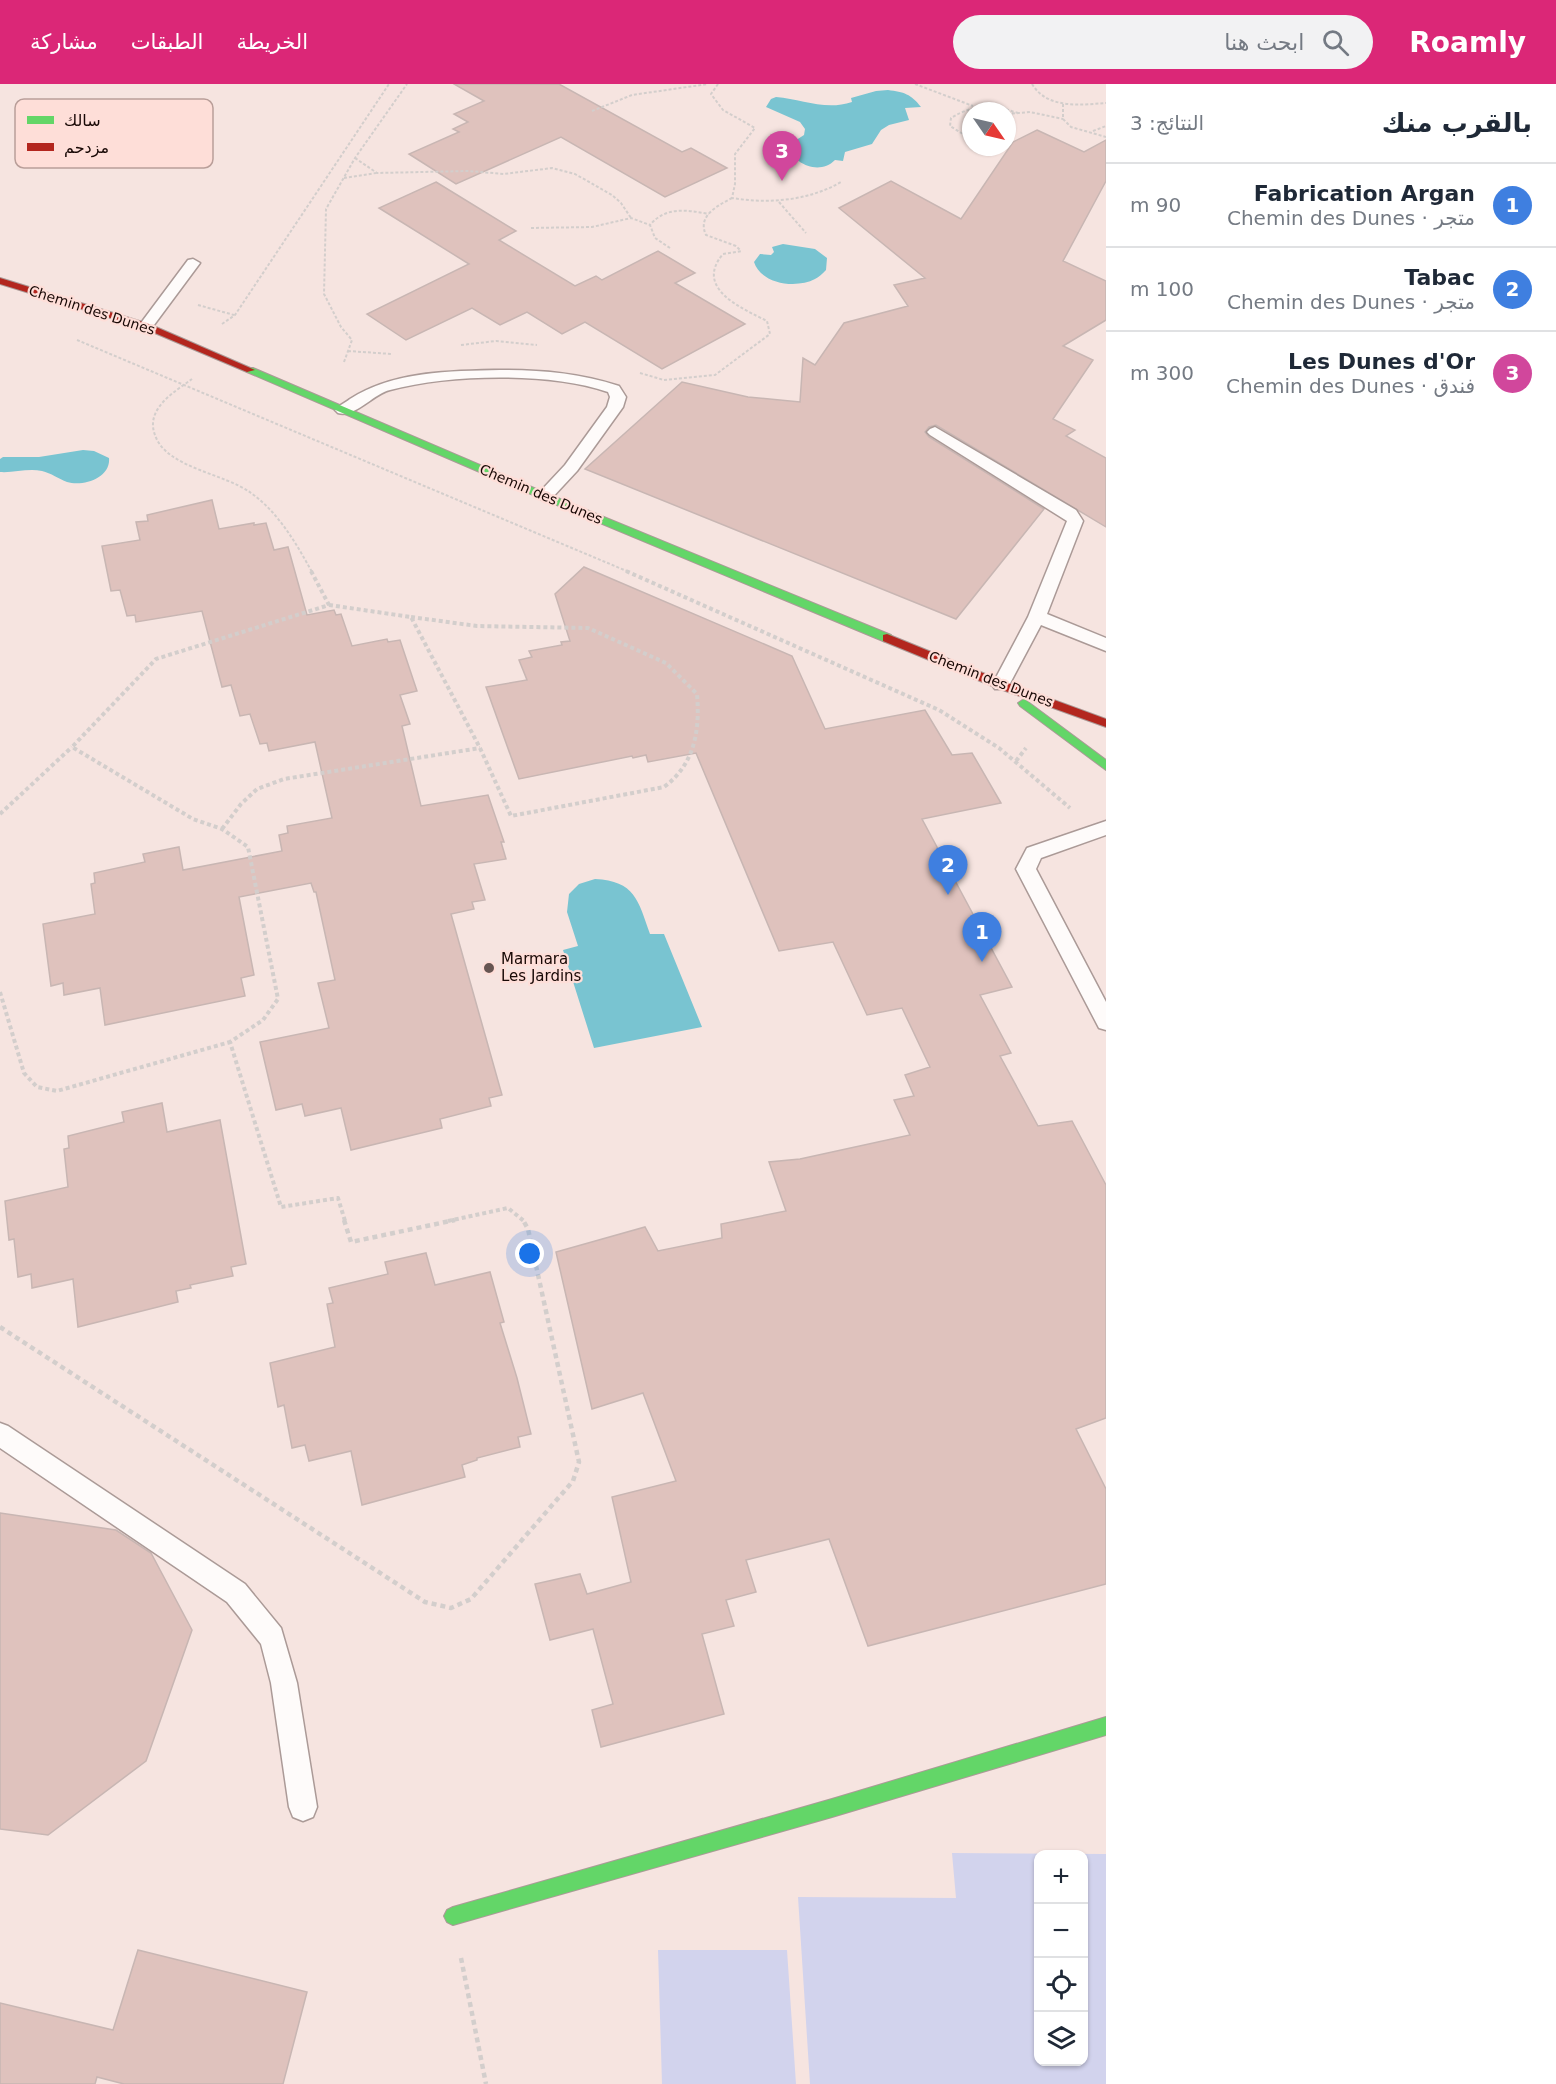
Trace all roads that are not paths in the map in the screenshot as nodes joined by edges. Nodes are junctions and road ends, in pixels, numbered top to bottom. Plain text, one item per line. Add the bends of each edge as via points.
1 (193, 263) dead end
2 (0, 281) edge
3 (146, 326) junction
4 (343, 410) junction
5 (935, 432) dead end
6 (544, 496) junction
7 (1037, 617) junction
8 (1106, 645) edge
9 (1001, 685) junction
10 (1081, 714) junction
11 (1106, 723) edge
12 (1106, 729) edge
13 (1106, 766) edge
14 (1101, 829) edge
15 (1106, 1022) edge
16 (0, 1434) edge
17 (1106, 1726) edge
18 (303, 1808) dead end
19 (453, 1916) road end

1 - 3 lane
2 - 3 street, Chemin des Dunes
3 - 4 street, Chemin des Dunes
4 - 6 street, Chemin des Dunes
4 - 6 lane via 380,388 434,378 535,375 582,378 614,389 618,397 615,407 571,468
5 - 7 lane via 1070,514 1075,521
6 - 9 street, Chemin des Dunes
7 - 8 lane
7 - 9 lane
9 - 10 street, Chemin des Dunes
9 - 13 street
10 - 11 street, Chemin des Dunes
10 - 12 street, Chemin des Dunes
14 - 15 lane via 1034,853 1026,869
16 - 18 lane via 236,1593 272,1637 284,1683
17 - 19 street

